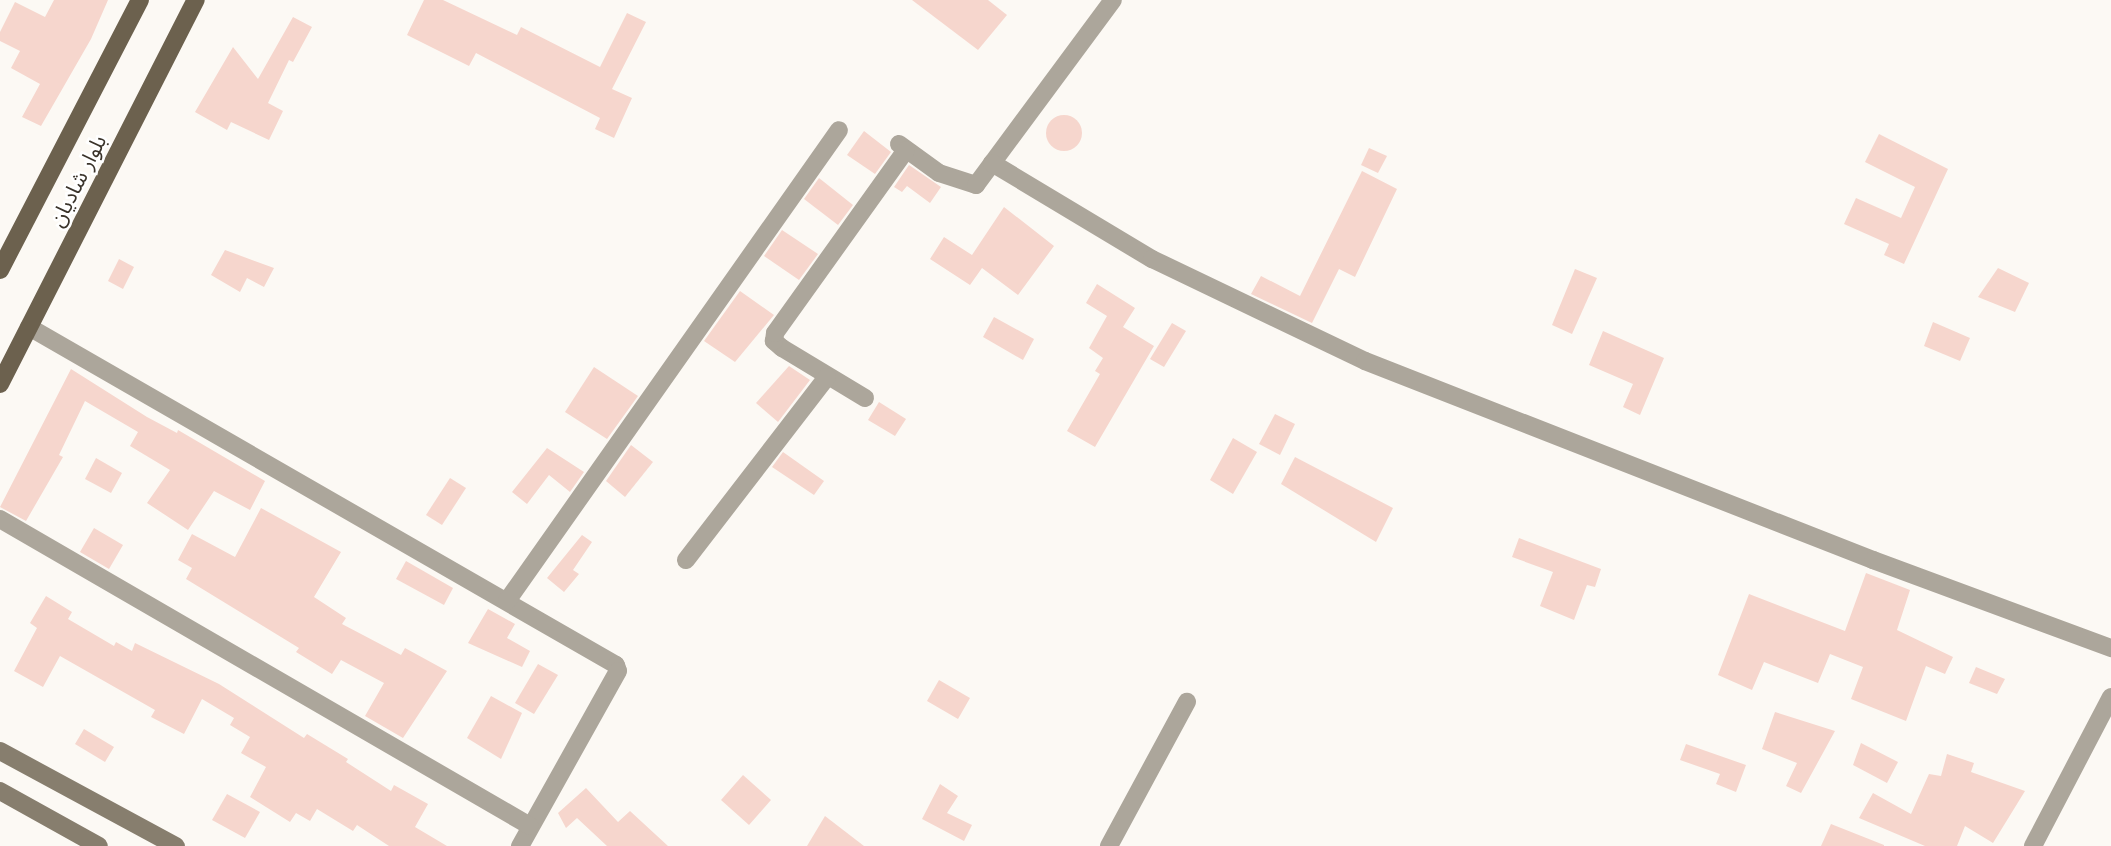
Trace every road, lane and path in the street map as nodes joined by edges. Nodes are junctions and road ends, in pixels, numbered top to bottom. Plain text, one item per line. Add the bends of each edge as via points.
1 (140, 0) edge
2 (196, 0) edge
3 (1113, 0) edge
4 (839, 130) dead end
5 (992, 163) junction
6 (0, 270) edge
7 (29, 327) junction
8 (827, 377) junction
9 (0, 384) edge
10 (864, 398) dead end
11 (0, 519) edge
12 (686, 560) dead end
13 (506, 601) junction
14 (2111, 648) edge
15 (2111, 697) edge
16 (1187, 702) dead end
17 (0, 751) edge
18 (0, 791) edge
19 (530, 826) junction
20 (99, 846) edge
21 (176, 846) edge
22 (520, 846) edge
23 (1109, 846) edge
24 (2033, 846) edge

1 - 6 main road, بلوار شادیان
2 - 7 main road, بلوار شادیان
3 - 5 street
4 - 13 street
5 - 8 street via 977,183 939,173 902,147 775,333 774,341 782,348
5 - 14 street via 1152,259 1365,361 1873,561
7 - 9 main road, بلوار شادیان
7 - 13 street
8 - 10 street
8 - 12 street
11 - 19 street
13 - 19 street via 611,662 618,671
15 - 24 street
16 - 23 street
17 - 21 street
18 - 20 street
19 - 22 street

